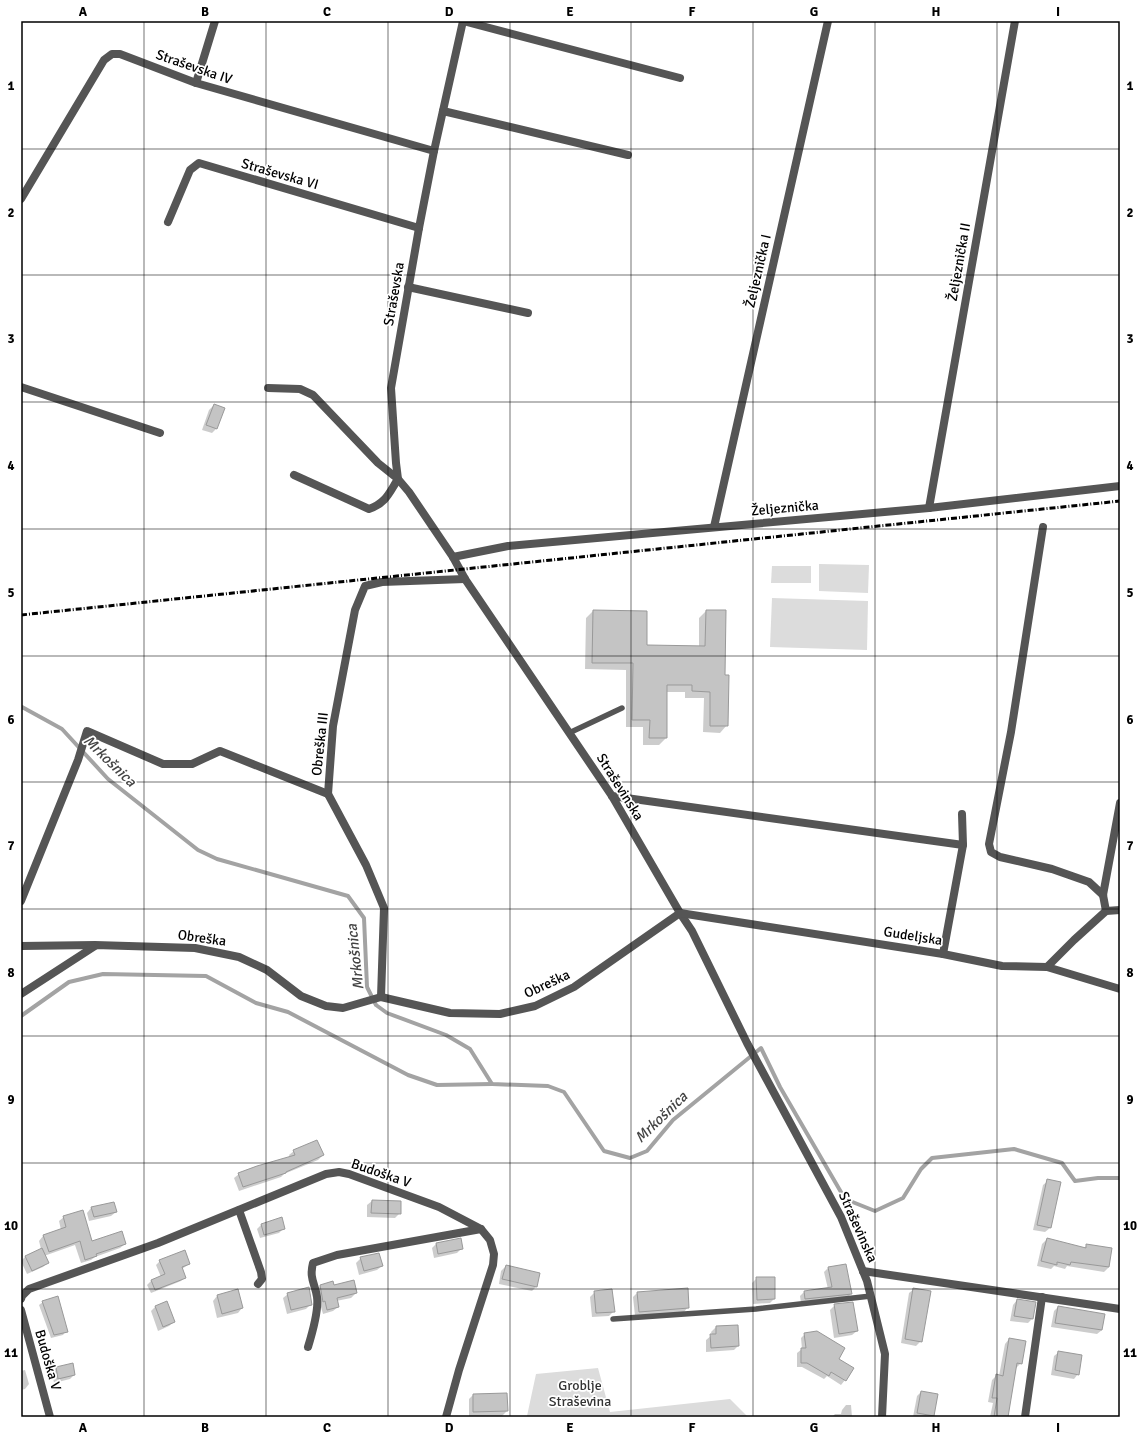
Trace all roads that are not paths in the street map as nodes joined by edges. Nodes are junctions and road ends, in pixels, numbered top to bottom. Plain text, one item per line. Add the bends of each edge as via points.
1 (215, 21) edge
2 (463, 21) edge
3 (828, 21) edge
4 (1015, 21) edge
5 (680, 78) dead end
6 (196, 83) junction
7 (443, 110) junction
8 (434, 151) junction
9 (628, 155) dead end
10 (21, 199) edge
11 (168, 222) dead end
12 (419, 228) junction
13 (408, 287) junction
14 (528, 313) dead end
15 (21, 387) edge
16 (268, 388) dead end
17 (160, 433) dead end
18 (294, 475) dead end
19 (398, 479) junction
20 (1120, 486) edge
21 (929, 508) junction
22 (714, 527) junction
23 (1043, 527) dead end
24 (453, 557) junction
25 (464, 580) junction
26 (622, 708) dead end
27 (569, 733) junction
28 (328, 794) junction
29 (612, 796) junction
30 (1120, 803) edge
31 (962, 814) dead end
32 (963, 846) junction
33 (1104, 895) junction
34 (21, 901) edge
35 (1120, 910) edge
36 (1106, 911) junction
37 (680, 913) junction
38 (95, 945) junction
39 (21, 946) edge
40 (943, 954) junction
41 (1047, 968) junction
42 (1120, 989) edge
43 (21, 994) edge
44 (381, 997) junction
45 (239, 1210) junction
46 (481, 1229) junction
47 (863, 1271) junction
48 (258, 1284) dead end
49 (870, 1296) junction
50 (1042, 1297) junction
51 (21, 1299) edge
52 (1120, 1309) edge
53 (21, 1310) edge
54 (613, 1319) dead end
55 (308, 1347) dead end
56 (50, 1417) edge
57 (446, 1417) edge
58 (882, 1417) edge
59 (1025, 1417) edge

1 - 6 street
2 - 5 street
2 - 7 street, Straševska
3 - 22 street, Željeznička I
4 - 21 street, Željeznička II
6 - 8 street, Straševska IV
6 - 10 street, Straševska IV via 120,54 112,54 104,60
7 - 8 street, Straševska
7 - 9 street
8 - 12 street, Straševska
11 - 12 street, Straševska VI via 190,170 199,163
12 - 13 street, Straševska
13 - 14 street
13 - 19 street, Straševska via 391,388
15 - 17 street
16 - 19 street via 300,389 313,396 378,464
18 - 19 street via 369,509 383,502
19 - 24 street
20 - 21 street, Željeznička
21 - 22 street, Željeznička
22 - 24 street, Željeznička via 508,546
23 - 33 street via 1011,732 989,844 992,852 1000,857 1052,869 1089,882
24 - 25 street, Straševinska
25 - 27 street, Straševinska
25 - 28 street, Obreška III via 382,582 365,586 355,610 333,726
26 - 27 lane
27 - 29 street, Straševinska
28 - 34 street via 220,751 192,764 163,764 87,731 85,742
28 - 44 street, Obreška III via 366,865 384,908
29 - 32 street
29 - 37 street, Straševinska
30 - 33 street
31 - 32 street
32 - 40 street
33 - 36 street
35 - 36 street
36 - 41 street
37 - 40 street, Gudeljska
37 - 44 street, Obreška via 574,987 535,1006 500,1014 450,1013
37 - 47 street, Straševinska via 692,931 747,1043 841,1217
38 - 39 street, Obreška
38 - 43 street
38 - 44 street, Obreška via 196,948 239,957 267,970 301,996 326,1006 344,1008
40 - 41 street, Gudeljska via 1002,966
41 - 42 street, Gudeljska
45 - 46 street, Budoška V via 326,1174 339,1172 439,1207
45 - 48 street via 261,1272 262,1280
45 - 51 street, Budoška V via 158,1243 29,1289
46 - 55 street via 337,1255 313,1264 311,1273 317,1299 314,1326
46 - 57 street, Budoška V via 490,1240 494,1254 493,1265
47 - 49 street, Straševinska
47 - 50 street
49 - 54 lane via 756,1309
49 - 58 street, Straševinska via 884,1354
50 - 52 street
50 - 59 street
53 - 56 street, Budoška V

